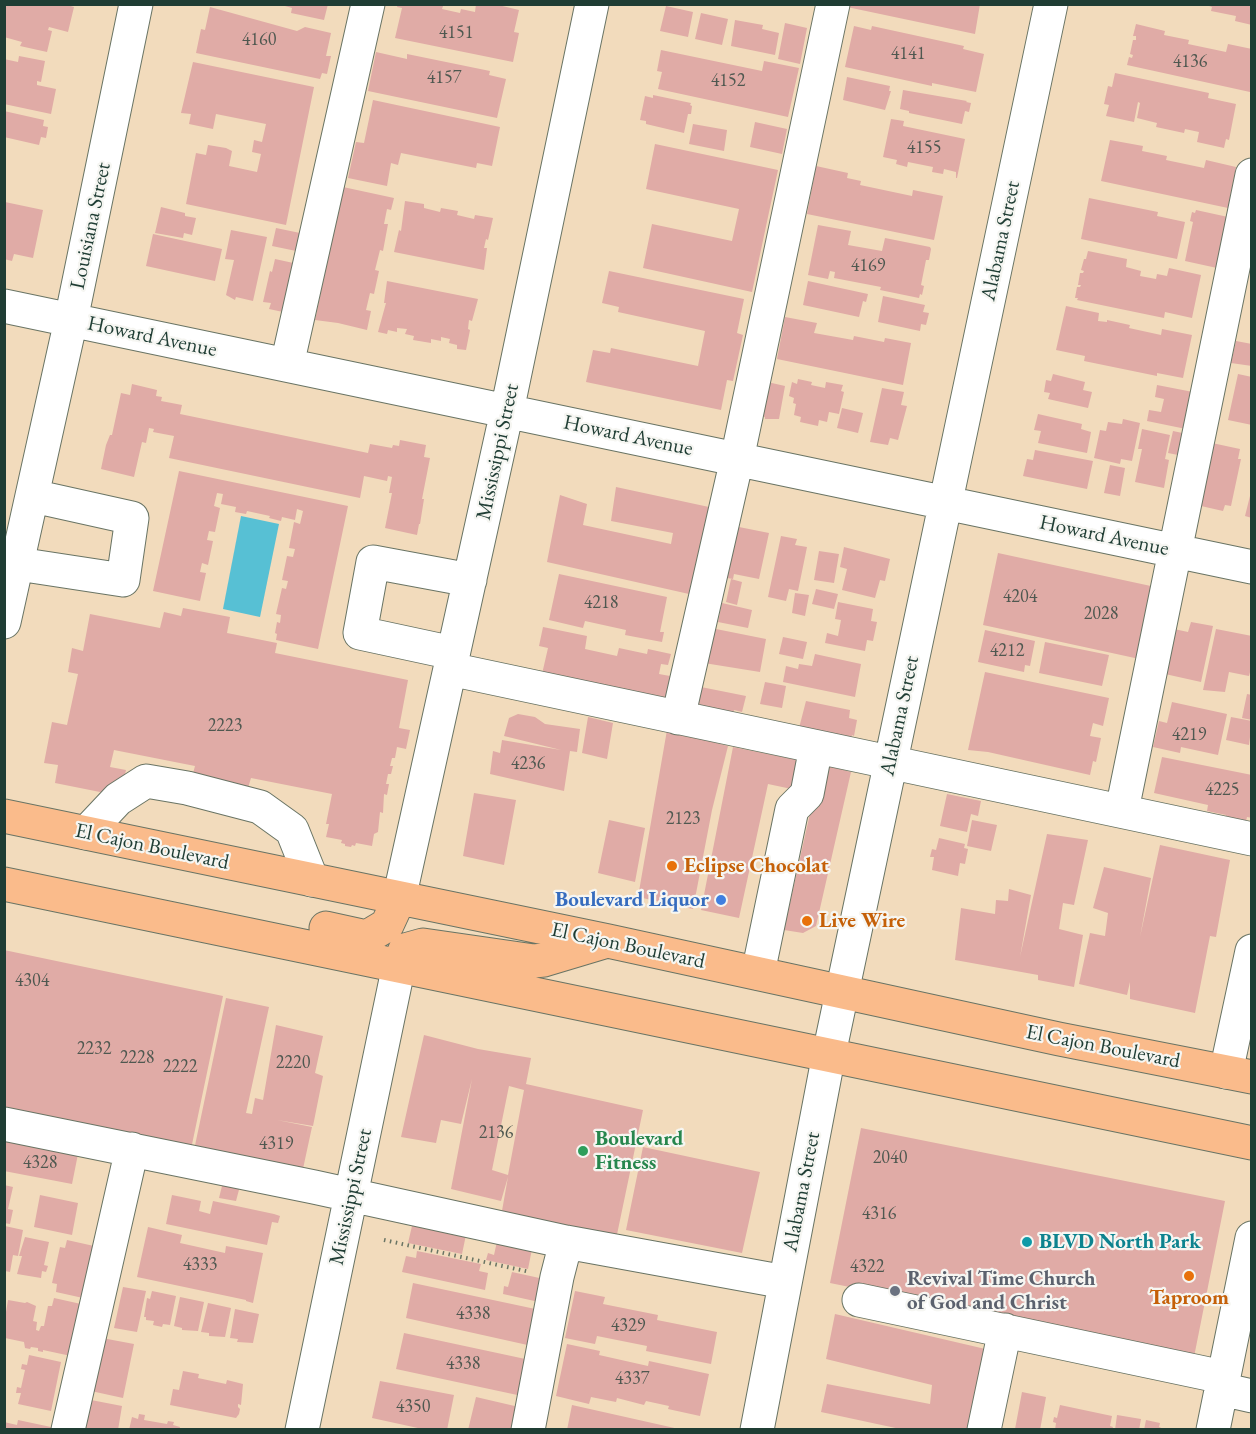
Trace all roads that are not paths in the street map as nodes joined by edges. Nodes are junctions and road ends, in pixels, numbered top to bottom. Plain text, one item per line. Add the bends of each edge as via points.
1 (136, 4) edge
2 (368, 4) edge
3 (592, 4) edge
4 (833, 4) edge
5 (1051, 4) edge
6 (1251, 175) edge
7 (4, 306) edge
8 (71, 320) junction
9 (286, 365) junction
10 (507, 411) junction
11 (736, 459) junction
12 (33, 495) junction
13 (945, 503) junction
14 (1174, 551) junction
15 (1251, 567) edge
16 (12, 577) edge
17 (470, 580) junction
18 (4, 622) edge
19 (452, 661) junction
20 (678, 718) junction
21 (816, 747) junction
22 (890, 763) junction
23 (1122, 810) junction
24 (4, 816) edge
25 (86, 833) junction
26 (1251, 839) edge
27 (312, 880) junction
28 (4, 884) edge
29 (399, 898) junction
30 (197, 923) junction
31 (608, 941) junction
32 (1251, 951) edge
33 (399, 965) junction
34 (758, 973) junction
35 (842, 992) junction
36 (829, 1054) junction
37 (1239, 1075) edge
38 (4, 1124) edge
39 (1251, 1143) edge
40 (132, 1149) junction
41 (351, 1195) junction
42 (1251, 1238) edge
43 (566, 1242) junction
44 (785, 1282) junction
45 (859, 1300) dead end
46 (1005, 1330) junction
47 (1232, 1387) edge
48 (68, 1430) edge
49 (302, 1430) edge
50 (528, 1430) edge
51 (757, 1430) edge
52 (984, 1430) edge
53 (1213, 1430) edge

1 - 8 street, Louisiana Street
2 - 9 street
3 - 10 street, Mississippi Street
4 - 11 street
5 - 13 street, Alabama Street
6 - 14 street
7 - 8 street, Howard Avenue
8 - 9 street, Howard Avenue
8 - 12 street, Louisiana Street
9 - 10 street, Howard Avenue
10 - 11 street, Howard Avenue
10 - 17 street, Mississippi Street
11 - 13 street, Howard Avenue
11 - 20 street
12 - 16 street, Louisiana Street
12 - 16 street via 132,518 123,580
13 - 14 street, Howard Avenue
13 - 22 street, Alabama Street
14 - 15 street, Howard Avenue
14 - 23 street
16 - 18 street, Louisiana Street
17 - 19 street, Mississippi Street
17 - 19 street via 373,562 360,633
19 - 20 street
19 - 29 street, Mississippi Street
20 - 21 street
21 - 22 street
21 - 34 street via 807,794 792,809
22 - 23 street
22 - 35 street, Alabama Street
23 - 26 street
24 - 25 main road, El Cajon Boulevard
25 - 27 main road, El Cajon Boulevard
25 - 27 street via 118,800 146,781 187,788 260,807 284,824 292,830
27 - 29 main road, El Cajon Boulevard
28 - 30 main road
29 - 30 main road via 387,925 367,937 257,914
29 - 31 main road, El Cajon Boulevard
30 - 33 main road
31 - 33 main road via 534,961 423,945 405,950
31 - 34 main road, El Cajon Boulevard
32 - 37 street
33 - 36 main road
33 - 41 street, Mississippi Street
34 - 35 main road, El Cajon Boulevard
35 - 36 street, Alabama Street
35 - 37 main road, El Cajon Boulevard
36 - 39 main road
36 - 44 street, Alabama Street
38 - 40 street
40 - 41 street
40 - 48 street
41 - 43 street
41 - 49 street, Mississippi Street
42 - 47 street
43 - 44 street
43 - 50 street
44 - 51 street, Alabama Street
45 - 46 street
46 - 47 street
46 - 52 street
47 - 53 street

